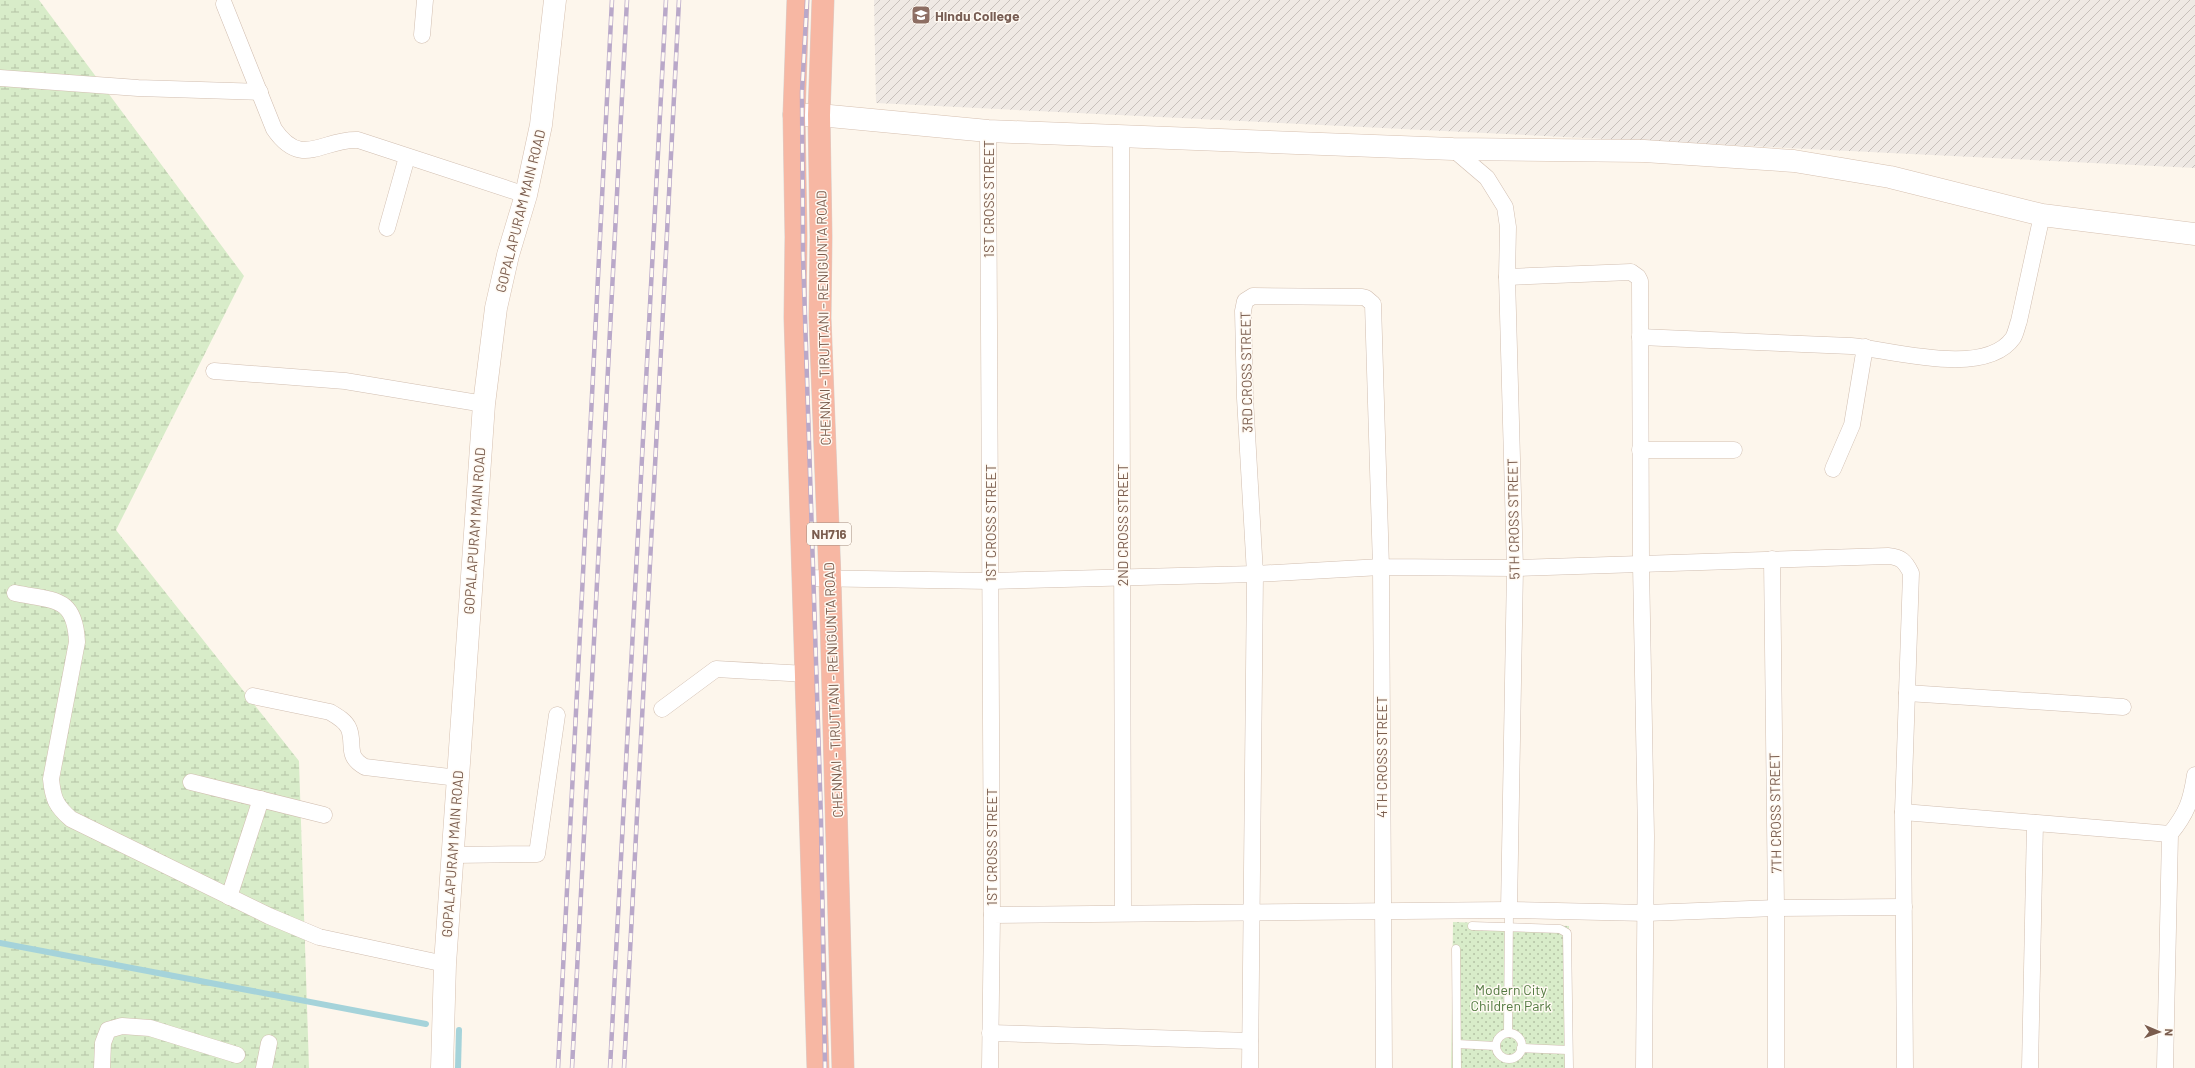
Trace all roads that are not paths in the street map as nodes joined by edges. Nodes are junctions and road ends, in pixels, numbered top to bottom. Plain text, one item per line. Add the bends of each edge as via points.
1 (426, 0) edge
2 (555, 0) edge
3 (798, 0) edge
4 (823, 0) edge
5 (224, 4) dead end
6 (422, 35) dead end
7 (0, 78) edge
8 (260, 92) junction
9 (794, 115) junction
10 (819, 115) junction
11 (988, 131) junction
12 (1121, 136) junction
13 (1453, 149) junction
14 (407, 158) junction
15 (526, 195) junction
16 (2042, 215) junction
17 (387, 228) dead end
18 (2195, 234) edge
19 (1507, 277) junction
20 (1640, 337) junction
21 (1865, 347) junction
22 (214, 371) dead end
23 (484, 404) junction
24 (1378, 447) joint
25 (1640, 450) junction
26 (1734, 450) dead end
27 (1833, 469) dead end
28 (1772, 559) junction
29 (1641, 565) junction
30 (1381, 567) junction
31 (1515, 568) junction
32 (1255, 574) junction
33 (804, 578) junction
34 (1122, 578) junction
35 (830, 579) junction
36 (990, 581) junction
37 (15, 593) dead end
38 (807, 674) junction
39 (1907, 693) junction
40 (253, 696) dead end
41 (2123, 707) dead end
42 (662, 709) dead end
43 (557, 716) dead end
44 (2195, 775) edge
45 (458, 778) junction
46 (191, 782) dead end
47 (261, 799) junction
48 (1903, 812) junction
49 (324, 815) dead end
50 (2035, 823) junction
51 (2170, 834) junction
52 (453, 855) junction
53 (229, 897) junction
54 (1904, 907) junction
55 (1776, 908) junction
56 (1509, 910) junction
57 (1382, 911) junction
58 (1252, 912) junction
59 (1124, 913) junction
60 (1646, 913) junction
61 (992, 914) junction
62 (1472, 926) dead end
63 (1509, 926) junction
64 (1456, 949) dead end
65 (445, 964) junction
66 (990, 1033) junction
67 (1508, 1033) junction
68 (1250, 1041) junction
69 (269, 1043) dead end
70 (1457, 1044) junction
71 (1496, 1046) junction
72 (1521, 1048) junction
73 (1568, 1050) junction
74 (238, 1055) dead end
75 (1509, 1058) junction
76 (102, 1068) edge
77 (264, 1068) edge
78 (442, 1068) edge
79 (818, 1068) edge
80 (843, 1068) edge
81 (990, 1068) edge
82 (1250, 1068) edge
83 (1384, 1068) edge
84 (1458, 1068) edge
85 (1509, 1068) edge
86 (1569, 1068) edge
87 (1644, 1068) edge
88 (1776, 1068) edge
89 (1905, 1068) edge
90 (2030, 1068) edge
91 (2164, 1068) edge

1 - 6 street
2 - 15 street, GOPALAPURAM MAIN ROAD via 541,125
3 - 9 highway, CHENNAI - TIRUTTANI - RENIGUNTA ROAD / NH716
4 - 10 highway, CHENNAI - TIRUTTANI - RENIGUNTA ROAD / NH716
5 - 8 street
7 - 8 street via 138,88
8 - 14 street via 274,129 282,140 299,149 315,150 347,139 358,140
9 - 10 street
9 - 33 highway, CHENNAI - TIRUTTANI - RENIGUNTA ROAD / NH716 via 795,318
10 - 11 street
10 - 35 highway, CHENNAI - TIRUTTANI - RENIGUNTA ROAD / NH716 via 820,318
11 - 12 street
11 - 36 street, 1ST CROSS STREET
12 - 13 street
12 - 34 street, 2ND CROSS STREET
13 - 16 street via 1644,151 1794,161 1890,177
13 - 19 street, 5TH CROSS STREET via 1487,178 1505,207 1508,227
14 - 15 street
14 - 17 street
15 - 23 street, GOPALAPURAM MAIN ROAD via 508,255 496,308
16 - 18 street
16 - 21 street via 2019,321 2013,338 2003,348 1982,356 1951,359 1913,357
19 - 20 street via 1635,273 1640,281
19 - 31 street, 5TH CROSS STREET
20 - 21 street
20 - 25 street
21 - 27 street via 1852,425
22 - 23 street via 345,381
23 - 45 street, GOPALAPURAM MAIN ROAD
24 - 30 street, 4TH CROSS STREET
24 - 32 street, 3RD CROSS STREET via 1373,304 1362,297 1254,296 1245,301 1245,398
25 - 26 street
25 - 29 street
28 - 29 street
28 - 39 street via 1898,556 1906,562 1911,573
28 - 55 street, 7TH CROSS STREET
29 - 31 street
29 - 60 street
30 - 31 street
30 - 32 street
30 - 57 street, 4TH CROSS STREET
31 - 56 street, 5TH CROSS STREET
32 - 34 street
32 - 58 street
33 - 35 street
33 - 38 highway, CHENNAI - TIRUTTANI - RENIGUNTA ROAD / NH716
34 - 36 street
34 - 59 street, 2ND CROSS STREET
35 - 36 street
35 - 80 highway, CHENNAI - TIRUTTANI - RENIGUNTA ROAD / NH716
36 - 61 street, 1ST CROSS STREET
37 - 53 street via 57,601 73,616 76,624 77,642 51,779 53,795 59,809 71,819
38 - 42 street via 716,670
38 - 79 highway, CHENNAI - TIRUTTANI - RENIGUNTA ROAD / NH716
39 - 41 street
39 - 48 street
40 - 45 street via 330,712 338,716 349,729 354,758 365,767
43 - 52 street via 537,854
44 - 51 street via 2190,804
45 - 52 street, GOPALAPURAM MAIN ROAD
46 - 47 street
47 - 49 street
47 - 53 street
48 - 50 street
48 - 54 street
50 - 51 street
50 - 90 street
51 - 91 street
52 - 65 street, GOPALAPURAM MAIN ROAD
53 - 65 street via 319,937
54 - 55 street
54 - 89 street
55 - 60 street
55 - 88 street, 7TH CROSS STREET
56 - 57 street
56 - 60 street
56 - 63 lane
57 - 58 street
57 - 83 street, 4TH CROSS STREET
58 - 59 street
58 - 68 street
59 - 61 street
60 - 87 street
61 - 66 street, 1ST CROSS STREET
62 - 63 lane
63 - 67 lane
63 - 73 lane via 1560,929 1567,933
64 - 70 lane
65 - 78 street, GOPALAPURAM MAIN ROAD
66 - 68 street
66 - 81 street, 1ST CROSS STREET
67 - 71 lane via 1501,1036
67 - 72 lane via 1518,1038
68 - 82 street
69 - 77 street
70 - 71 lane
70 - 84 lane
71 - 75 lane via 1498,1053
72 - 73 lane
72 - 75 lane via 1517,1056
73 - 86 lane
74 - 76 street via 150,1028 122,1026 108,1030 103,1043
75 - 85 lane

